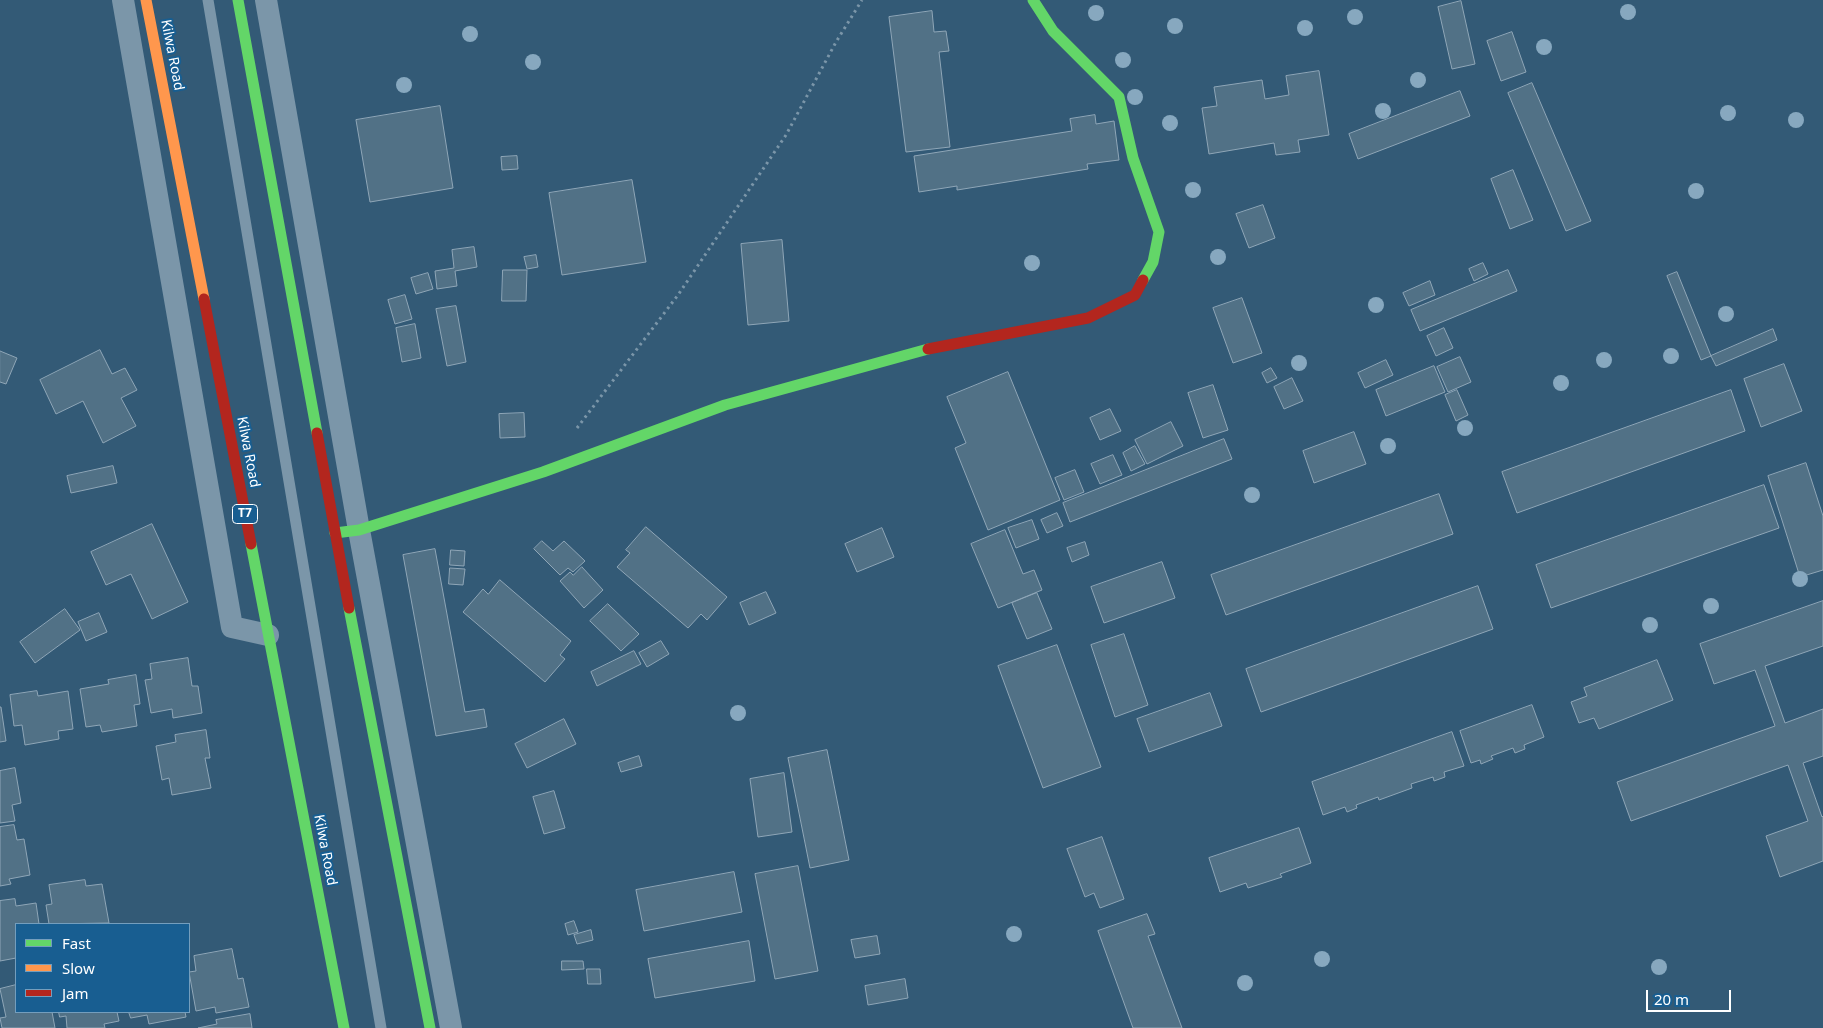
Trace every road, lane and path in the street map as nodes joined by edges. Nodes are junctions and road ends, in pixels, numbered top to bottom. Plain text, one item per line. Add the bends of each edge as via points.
1 (123, 0) edge
2 (146, 0) edge
3 (208, 0) edge
4 (238, 0) edge
5 (266, 0) edge
6 (862, 0) edge
7 (1033, 0) edge
8 (572, 434) dead end
9 (359, 530) junction
10 (335, 533) junction
11 (268, 635) junction
12 (344, 1028) edge
13 (381, 1028) edge
14 (430, 1028) edge
15 (451, 1028) edge

1 - 11 street via 232,627
2 - 11 main road, Kilwa Road / T7
3 - 13 lane
4 - 10 main road
5 - 9 street
6 - 8 path via 786,135 678,295
7 - 9 main road via 1053,31 1119,97 1133,158 1159,232 1153,262 1136,296 1088,318 936,347 725,405 543,472
9 - 10 main road
9 - 15 street
10 - 14 main road
11 - 12 main road, Kilwa Road / T7

